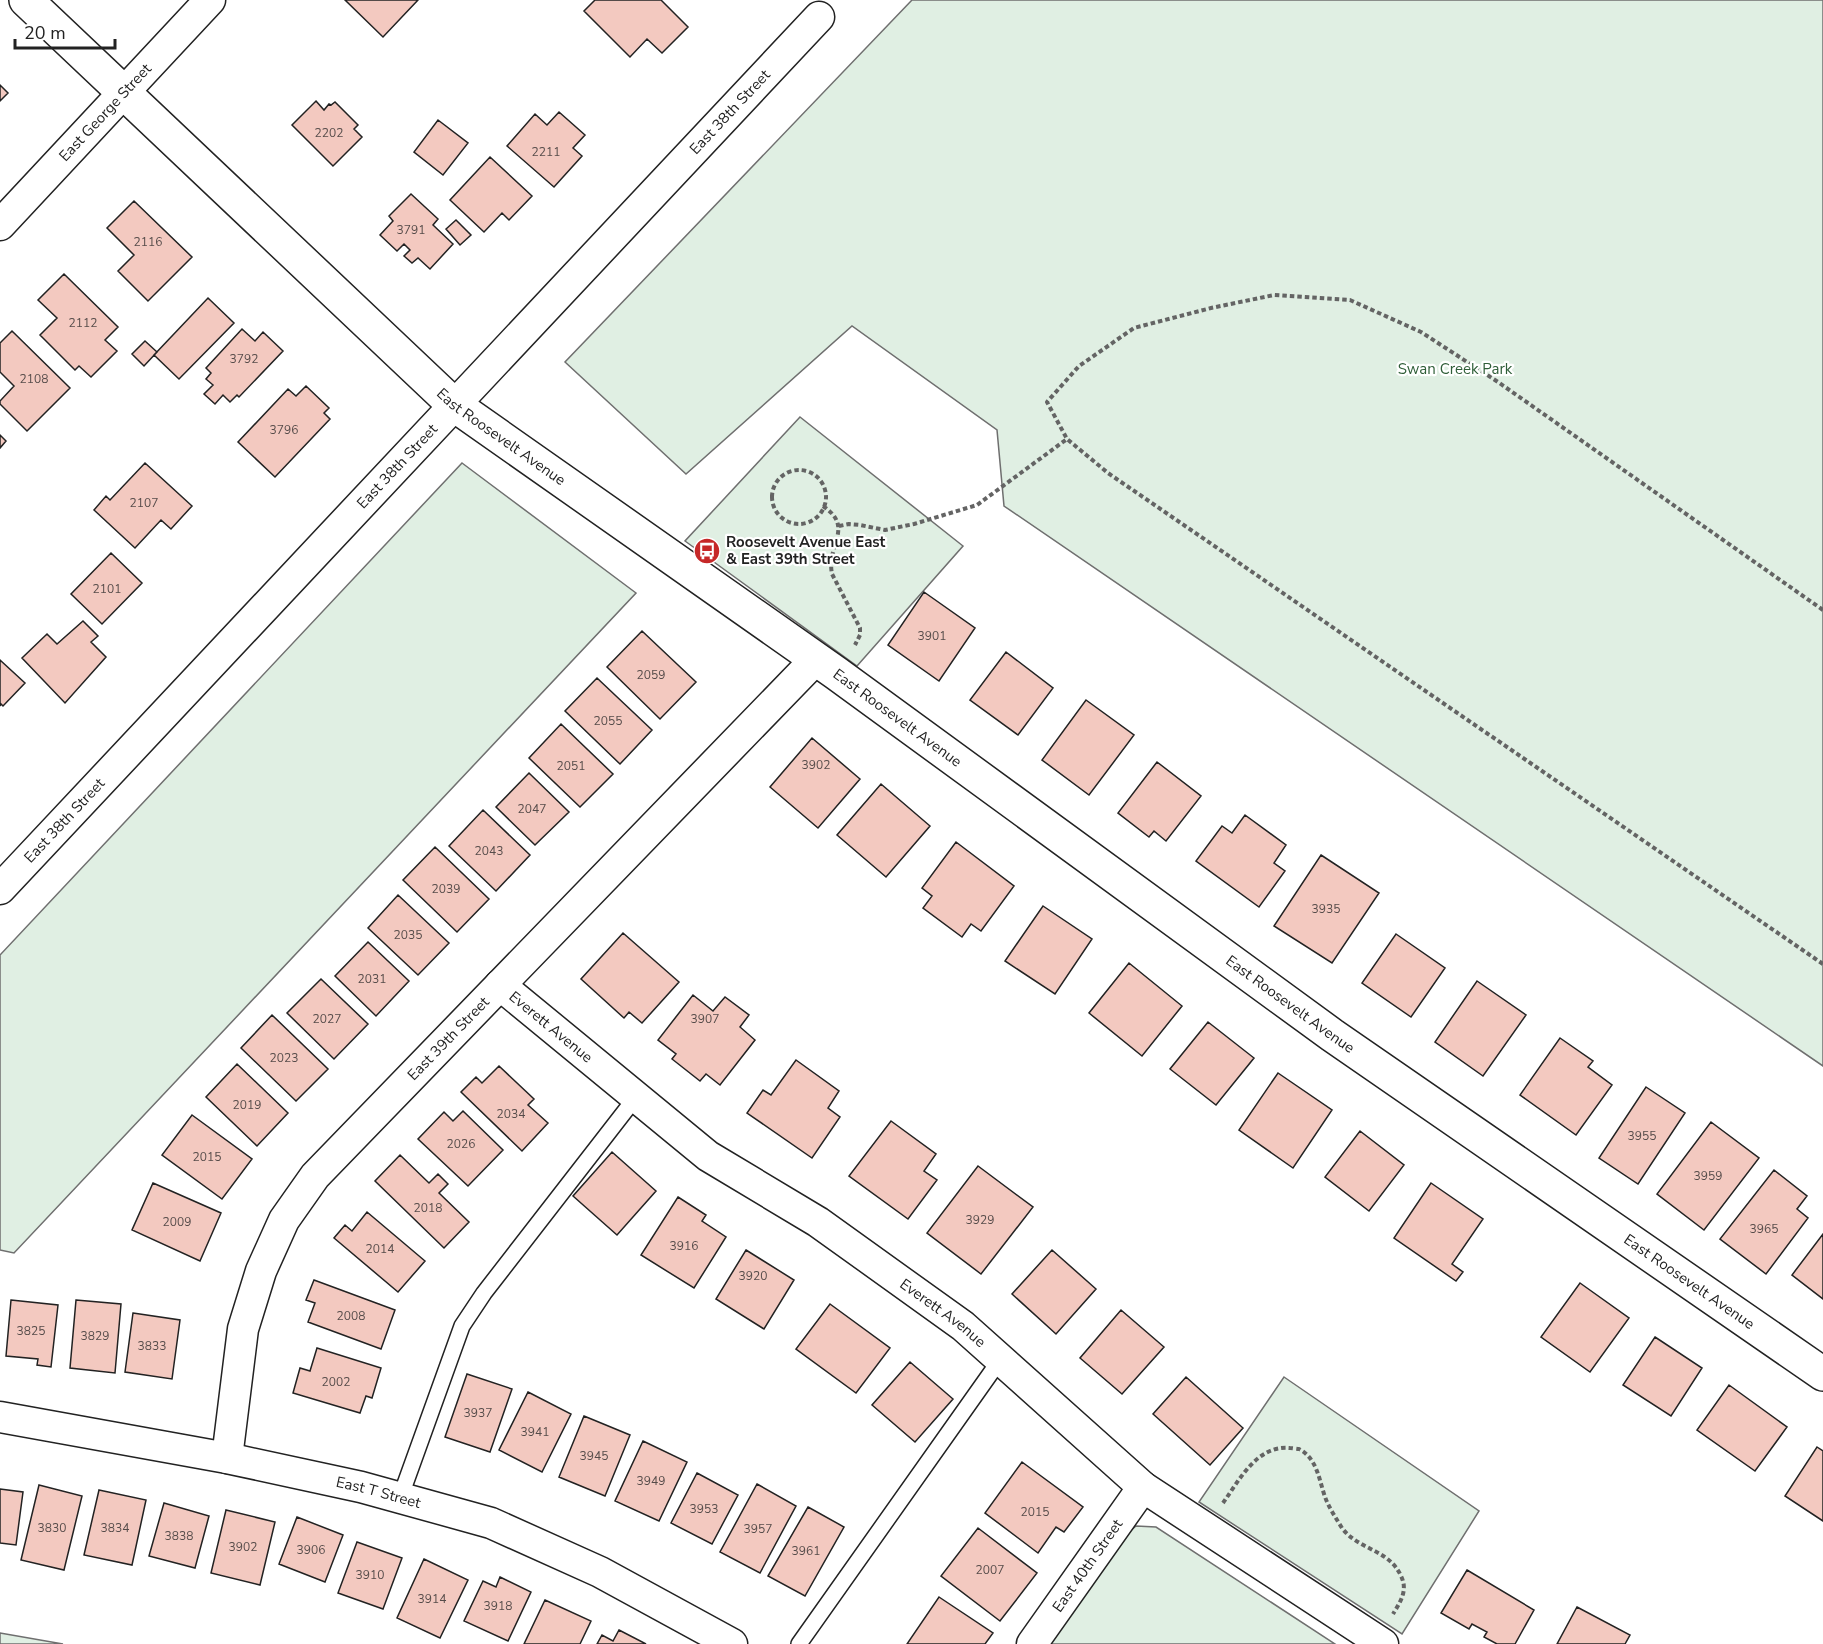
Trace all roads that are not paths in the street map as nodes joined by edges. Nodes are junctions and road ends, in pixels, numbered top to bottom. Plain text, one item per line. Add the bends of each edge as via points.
1 (26, 0) edge
2 (210, 0) edge
3 (819, 17) dead end
4 (123, 94) junction
5 (0, 225) edge
6 (453, 404) junction
7 (826, 666) junction
8 (0, 889) edge
9 (500, 986) junction
10 (636, 1097) junction
11 (1000, 1360) junction
12 (1823, 1374) edge
13 (0, 1417) edge
14 (227, 1458) junction
15 (1143, 1487) junction
16 (400, 1498) junction
17 (1381, 1642) edge
18 (732, 1644) edge
19 (799, 1644) edge
20 (1032, 1644) edge

1 - 4 street, East Roosevelt Avenue
2 - 4 street, East George Street
3 - 6 street, East 38th Street
4 - 5 street, East George Street
4 - 6 street, East Roosevelt Avenue
6 - 7 street, East Roosevelt Avenue
6 - 8 street, East 38th Street
7 - 9 street, East 39th Street
7 - 12 street, East Roosevelt Avenue via 1332,1035
9 - 10 street, Everett Avenue
9 - 14 street, East 39th Street via 315,1176 284,1220 261,1271 243,1329
10 - 11 street, Everett Avenue via 708,1156 818,1222 963,1326
10 - 16 lane via 462,1326
11 - 15 street, Everett Avenue
11 - 19 lane
13 - 14 street, East T Street
14 - 16 street, East T Street
15 - 17 street, Everett Avenue
15 - 20 street, East 40th Street
16 - 18 street, East T Street via 491,1523 600,1572

